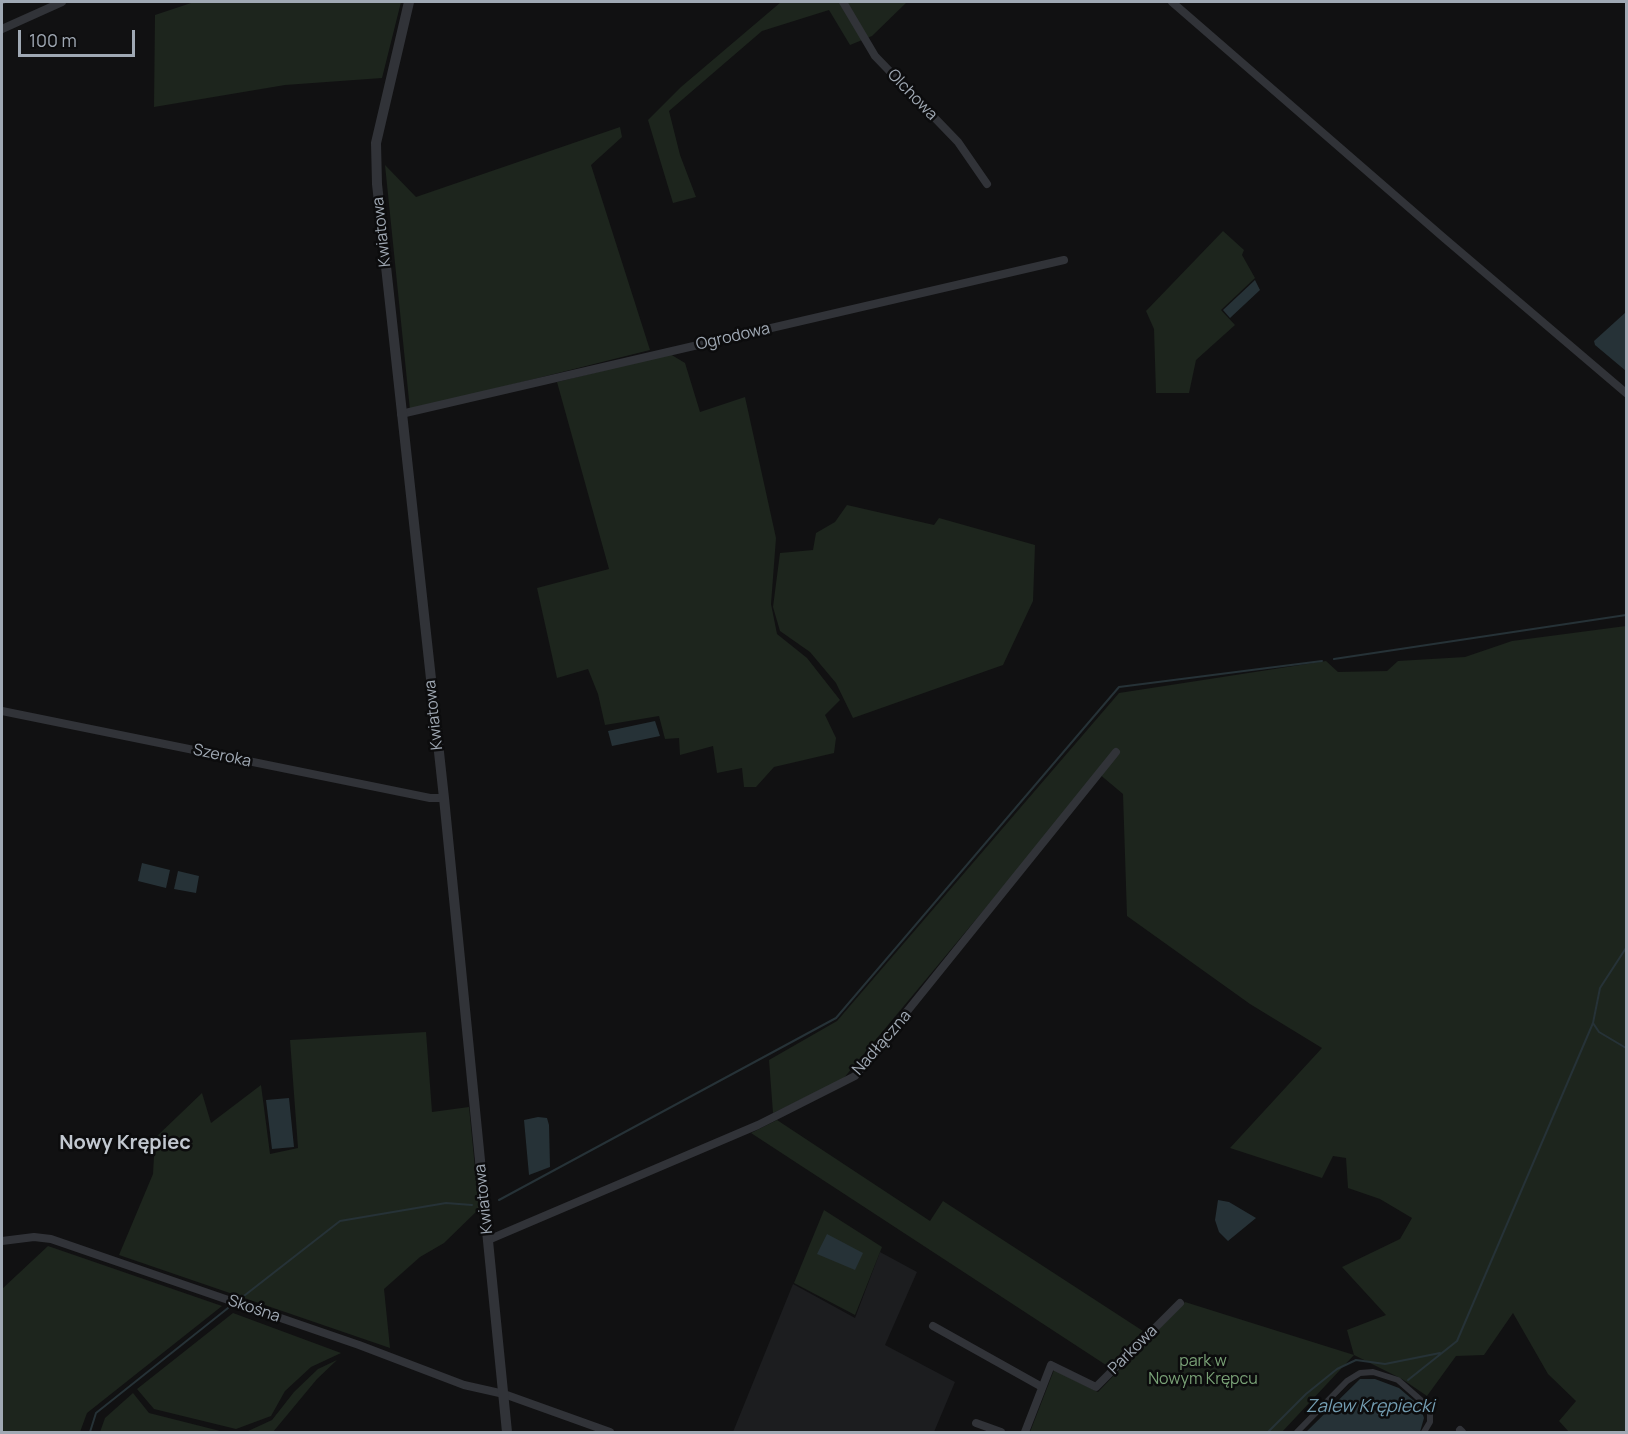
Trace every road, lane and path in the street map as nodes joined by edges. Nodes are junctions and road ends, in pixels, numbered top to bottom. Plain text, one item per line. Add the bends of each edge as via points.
1 (62, 2) edge
2 (409, 2) edge
3 (843, 2) edge
4 (1172, 2) edge
5 (2, 29) edge
6 (987, 184) dead end
7 (1064, 260) dead end
8 (1626, 393) edge
9 (401, 414) junction
10 (2, 711) edge
11 (1116, 752) dead end
12 (444, 798) junction
13 (488, 1240) junction
14 (2, 1241) edge
15 (1180, 1303) dead end
16 (933, 1326) dead end
17 (1042, 1387) junction
18 (504, 1394) junction
19 (976, 1423) dead end
20 (507, 1432) edge
21 (610, 1432) edge
22 (1001, 1432) edge
23 (1025, 1432) edge
24 (1297, 1432) edge
25 (1424, 1432) edge

1 - 5 street
2 - 9 street, Kwiatowa via 375,161
3 - 6 street, Olchowa via 875,56 957,142
4 - 8 street
7 - 9 street, Ogrodowa
9 - 12 street, Kwiatowa
10 - 12 street, Szeroka
11 - 13 street, Nadłączna via 855,1076 758,1125
12 - 13 street, Kwiatowa
13 - 18 street, Kwiatowa
14 - 18 street, Skośna via 46,1238 464,1384
15 - 17 street, Parkowa via 1096,1387 1051,1365
16 - 17 street
17 - 23 street, Parkowa
18 - 20 street, Kwiatowa
18 - 21 street, Skośna
19 - 22 street
24 - 25 street via 1347,1381 1360,1373 1373,1372 1398,1380 1430,1410 1430,1422

